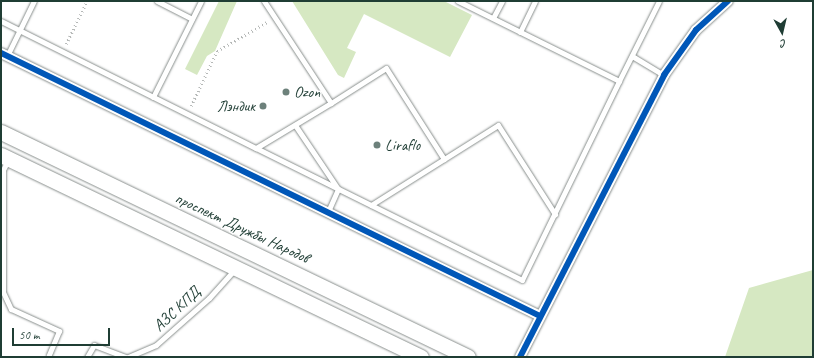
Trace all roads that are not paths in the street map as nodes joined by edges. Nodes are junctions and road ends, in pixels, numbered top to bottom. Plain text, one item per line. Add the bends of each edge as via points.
1 (34, 1) edge
2 (157, 1) edge
3 (201, 1) edge
4 (264, 1) edge
5 (458, 1) edge
6 (502, 1) edge
7 (535, 1) edge
8 (659, 1) edge
9 (728, 1) edge
10 (493, 18) junction
11 (192, 19) junction
12 (1, 21) edge
13 (20, 31) junction
14 (520, 32) junction
15 (4, 55) edge
16 (632, 56) junction
17 (664, 74) junction
18 (619, 81) junction
19 (153, 97) junction
20 (331, 104) junction
21 (295, 125) junction
22 (1, 132) edge
23 (256, 148) junction
24 (5, 157) edge
25 (444, 159) junction
26 (338, 189) junction
27 (371, 206) junction
28 (328, 211) junction
29 (555, 214) junction
30 (236, 268) junction
31 (540, 316) junction
32 (49, 355) dead end
33 (87, 357) edge
34 (127, 357) edge
35 (421, 357) edge
36 (468, 357) edge
37 (520, 357) edge

1 - 13 lane
2 - 11 lane
3 - 11 lane
4 - 20 lane
5 - 10 lane
6 - 10 lane
7 - 14 lane
8 - 16 lane
9 - 17 street via 696,30
10 - 14 lane
11 - 19 lane
12 - 13 lane
13 - 15 lane
13 - 19 lane
14 - 18 lane
15 - 28 street
16 - 17 lane
16 - 18 lane
17 - 31 street
18 - 29 lane
19 - 23 lane
20 - 21 lane
20 - 25 lane via 386,68
21 - 23 lane
21 - 26 lane
22 - 36 main road, проспект Дружбы Народов
23 - 26 lane
24 - 30 main road
24 - 32 lane via 3,292 11,309 59,331
25 - 27 lane
25 - 29 lane via 498,125
26 - 27 lane
26 - 28 lane
27 - 29 lane via 522,280
28 - 31 street
30 - 34 lane, АЗС КПД via 209,298 156,345
30 - 35 main road
31 - 37 street
33 - 34 lane, АЗС КПД via 94,346

